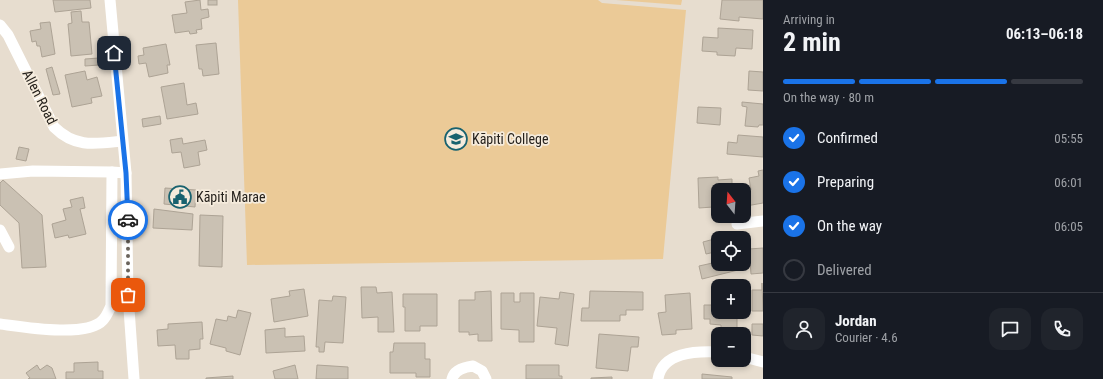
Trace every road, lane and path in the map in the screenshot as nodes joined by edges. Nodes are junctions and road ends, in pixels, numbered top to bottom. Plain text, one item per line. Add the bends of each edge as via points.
1 (110, 0) edge
2 (0, 25) edge
3 (122, 141) junction
4 (112, 172) junction
5 (126, 173) junction
6 (0, 174) edge
7 (763, 221) edge
8 (738, 224) dead end
9 (0, 230) edge
10 (9, 247) dead end
11 (0, 324) edge
12 (711, 352) edge
13 (751, 359) edge
14 (763, 362) edge
15 (134, 379) edge
16 (452, 379) edge
17 (486, 379) edge
18 (658, 379) edge

1 - 3 street
2 - 3 street, Allen Road via 8,35 54,127 71,140 96,144
3 - 5 street
4 - 5 street
4 - 6 street via 33,171
4 - 11 street via 111,306 104,319 98,324 71,330
5 - 15 street via 128,295
7 - 8 street
9 - 10 street
12 - 18 street via 694,352 665,363
13 - 14 street
16 - 17 street via 462,368 473,366 482,371

